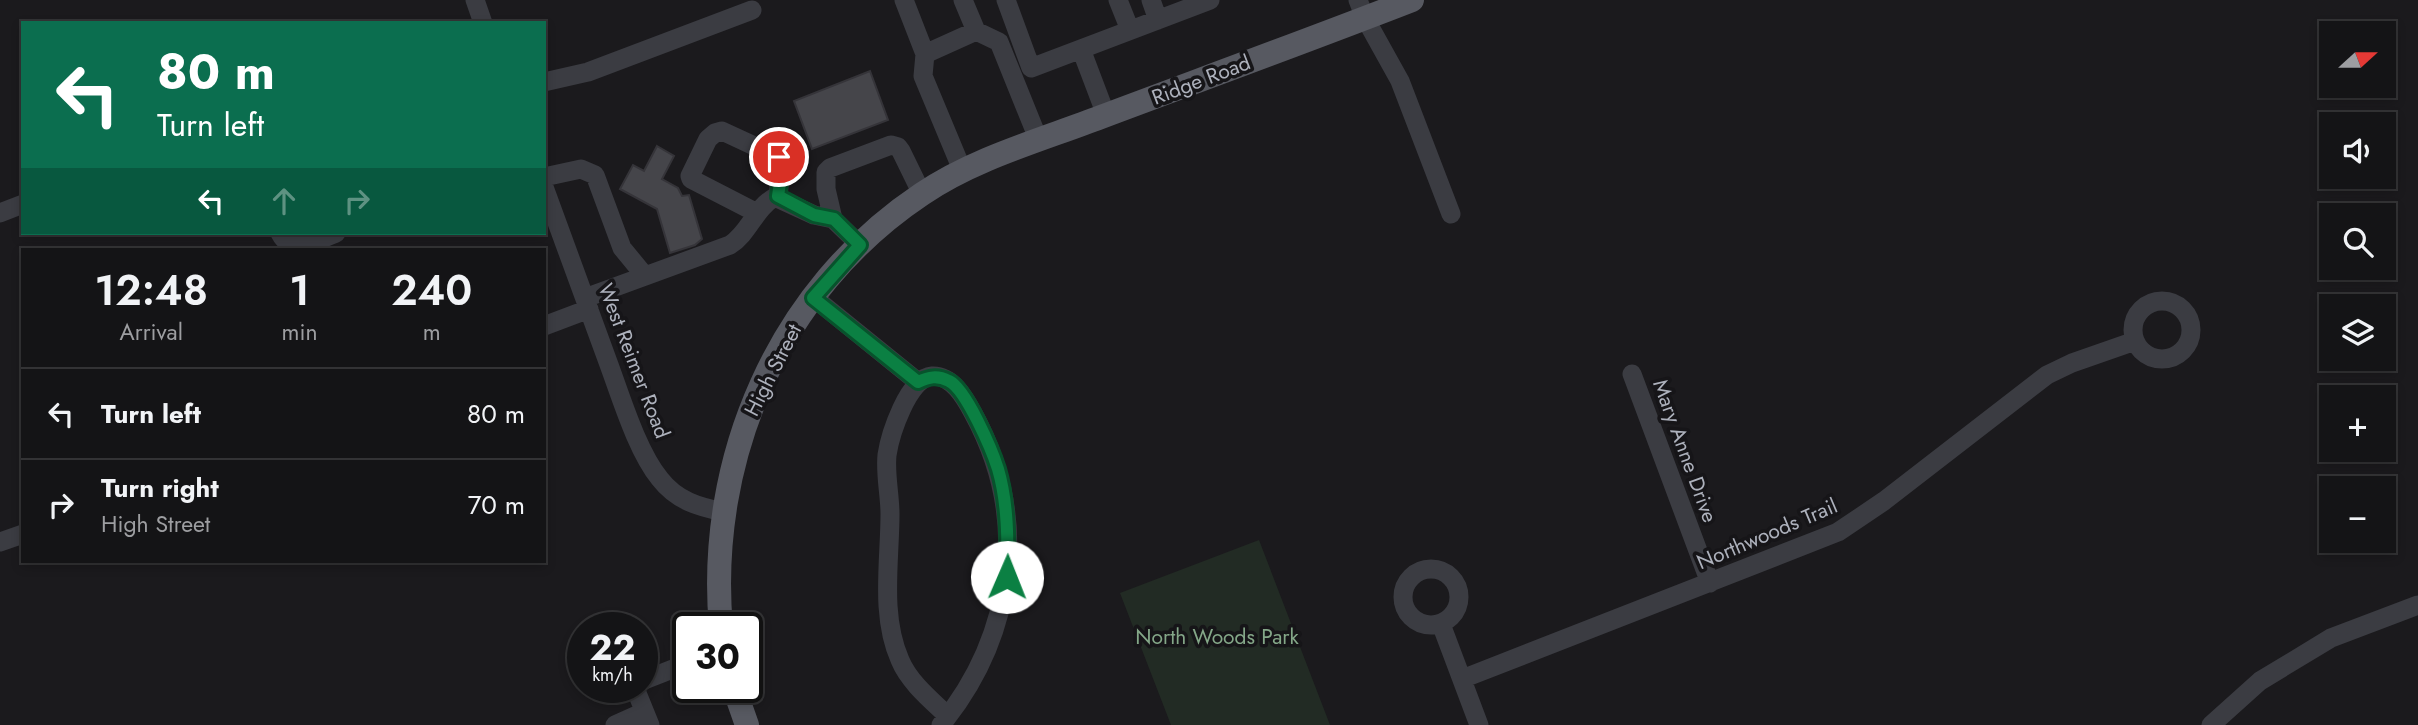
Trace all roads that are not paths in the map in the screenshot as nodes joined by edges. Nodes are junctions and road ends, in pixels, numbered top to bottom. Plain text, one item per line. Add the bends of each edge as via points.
1 (475, 0) edge
2 (904, 0) edge
3 (963, 0) edge
4 (1006, 0) edge
5 (1118, 0) edge
6 (1150, 0) edge
7 (1210, 0) edge
8 (1412, 0) edge
9 (1362, 9) edge
10 (752, 10) dead end
11 (1158, 20) junction
12 (482, 21) edge
13 (1130, 30) junction
14 (975, 31) junction
15 (1081, 49) junction
16 (925, 54) junction
17 (546, 82) edge
18 (1105, 116) junction
19 (1039, 141) junction
20 (989, 159) joint
21 (963, 172) junction
22 (546, 177) edge
23 (546, 192) edge
24 (922, 194) junction
25 (778, 196) junction
26 (21, 205) edge
27 (0, 213) edge
28 (757, 213) junction
29 (1451, 214) dead end
30 (834, 219) junction
31 (281, 235) edge
32 (330, 235) edge
33 (860, 245) junction
34 (645, 276) junction
35 (813, 298) junction
36 (587, 304) junction
37 (546, 325) edge
38 (2135, 341) dead end
39 (1632, 374) dead end
40 (918, 382) junction
41 (724, 512) junction
42 (21, 535) edge
43 (0, 542) edge
44 (1710, 583) junction
45 (2418, 605) edge
46 (720, 612) edge
47 (1441, 624) dead end
48 (1462, 679) junction
49 (739, 703) edge
50 (647, 718) edge
51 (944, 721) edge
52 (615, 725) edge
53 (747, 725) edge
54 (1479, 725) edge
55 (2211, 725) edge

1 - 12 street
2 - 16 street
3 - 14 street
4 - 15 street via 1031,68
5 - 13 street
6 - 11 street
7 - 11 street
8 - 9 main road, Ridge Road
9 - 18 main road, Ridge Road
9 - 29 street via 1400,81
10 - 17 street via 588,72
11 - 13 street
13 - 15 street
14 - 16 street
14 - 19 street via 999,42
15 - 18 street
16 - 21 street via 923,76
18 - 19 main road, Ridge Road
19 - 20 main road, Ridge Road
20 - 21 main road, High Street
21 - 24 main road, High Street
22 - 34 street via 581,169 595,175 622,248
23 - 36 street, West Reimer Road
24 - 30 street via 898,147 891,145 826,172
24 - 33 main road, High Street
25 - 28 street
25 - 28 street via 781,158 722,131 713,135 691,179
25 - 30 street via 814,215
26 - 27 street
28 - 34 street via 730,245
30 - 33 street
31 - 32 street via 288,244 303,245
33 - 35 main road, High Street
34 - 36 street
35 - 40 street
35 - 41 main road, High Street via 770,365 751,408
36 - 37 street
36 - 41 street, West Reimer Road via 622,401 659,479 687,502
38 - 44 street, Northwoods Trail via 2047,375 1884,502 1838,532
39 - 44 street, Mary Anne Drive
40 - 51 street via 895,421 887,456 889,626 900,662
40 - 51 street via 932,376 951,381 966,400 998,470 1008,536 1007,577 994,632 981,666
41 - 46 main road, High Street
42 - 43 street
44 - 48 street, Northwoods Trail
45 - 55 street via 2331,638 2260,681
47 - 48 street
48 - 54 street
49 - 53 main road
50 - 52 street

